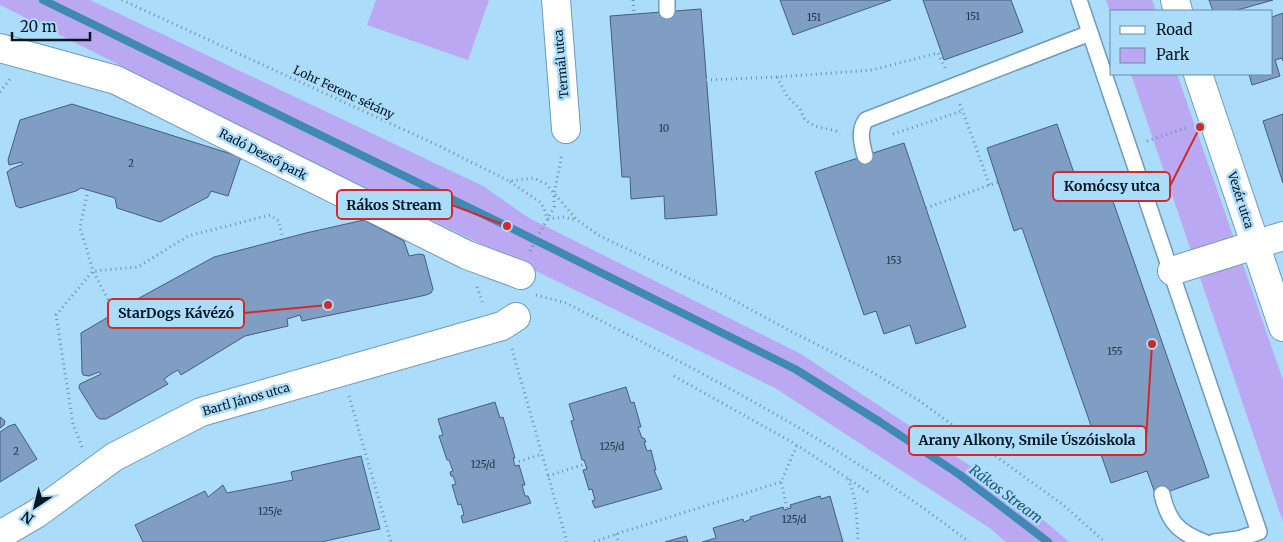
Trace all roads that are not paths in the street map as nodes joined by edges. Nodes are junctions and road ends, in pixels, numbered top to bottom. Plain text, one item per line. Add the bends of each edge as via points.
1 (556, 0) edge
2 (1079, 0) edge
3 (1090, 33) junction
4 (0, 48) edge
5 (1198, 75) edge
6 (566, 129) road end
7 (864, 156) dead end
8 (1283, 236) edge
9 (1255, 245) junction
10 (1172, 271) junction
11 (526, 276) road end
12 (503, 324) road end
13 (1283, 326) edge
14 (1162, 494) dead end
15 (0, 535) edge
16 (1204, 542) edge
17 (1214, 542) edge

1 - 6 street, Termál utca
2 - 3 lane
3 - 7 lane via 866,120 861,134
3 - 10 lane
4 - 11 street, Radó Dezső park via 116,80 467,255
5 - 9 street, Vezér utca
8 - 9 street
9 - 10 street
9 - 13 street, Vezér utca
10 - 17 lane via 1260,532
12 - 15 street, Bartl János utca via 201,412 114,457 36,514
14 - 16 lane via 1165,508 1179,529

